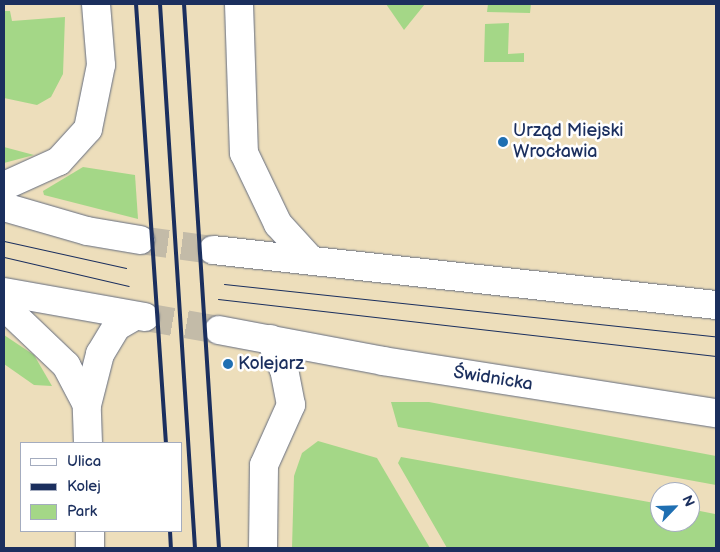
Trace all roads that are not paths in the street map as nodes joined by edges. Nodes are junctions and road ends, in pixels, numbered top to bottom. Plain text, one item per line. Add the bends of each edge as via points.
1 (96, 4) edge
2 (239, 4) edge
3 (4, 186) edge
4 (4, 207) edge
5 (140, 240) tunnel mouth
6 (213, 250) tunnel mouth
7 (310, 259) junction
8 (4, 292) edge
9 (716, 305) edge
10 (4, 306) edge
11 (219, 330) tunnel mouth
12 (270, 339) junction
13 (87, 405) junction
14 (716, 413) edge
15 (88, 442) edge
16 (90, 532) edge
17 (90, 548) edge
18 (263, 548) edge

1 - 3 main road via 101,65 88,129 59,161
2 - 7 main road via 244,154 278,224
4 - 5 main road via 87,231
6 - 7 main road
7 - 9 main road
8 - 13 main road via 140,317 108,336
10 - 13 main road via 66,365
11 - 12 main road, Świdnicka
12 - 14 main road, Świdnicka via 384,361
12 - 18 main road via 290,392 286,421 264,466
13 - 15 main road
16 - 17 main road

